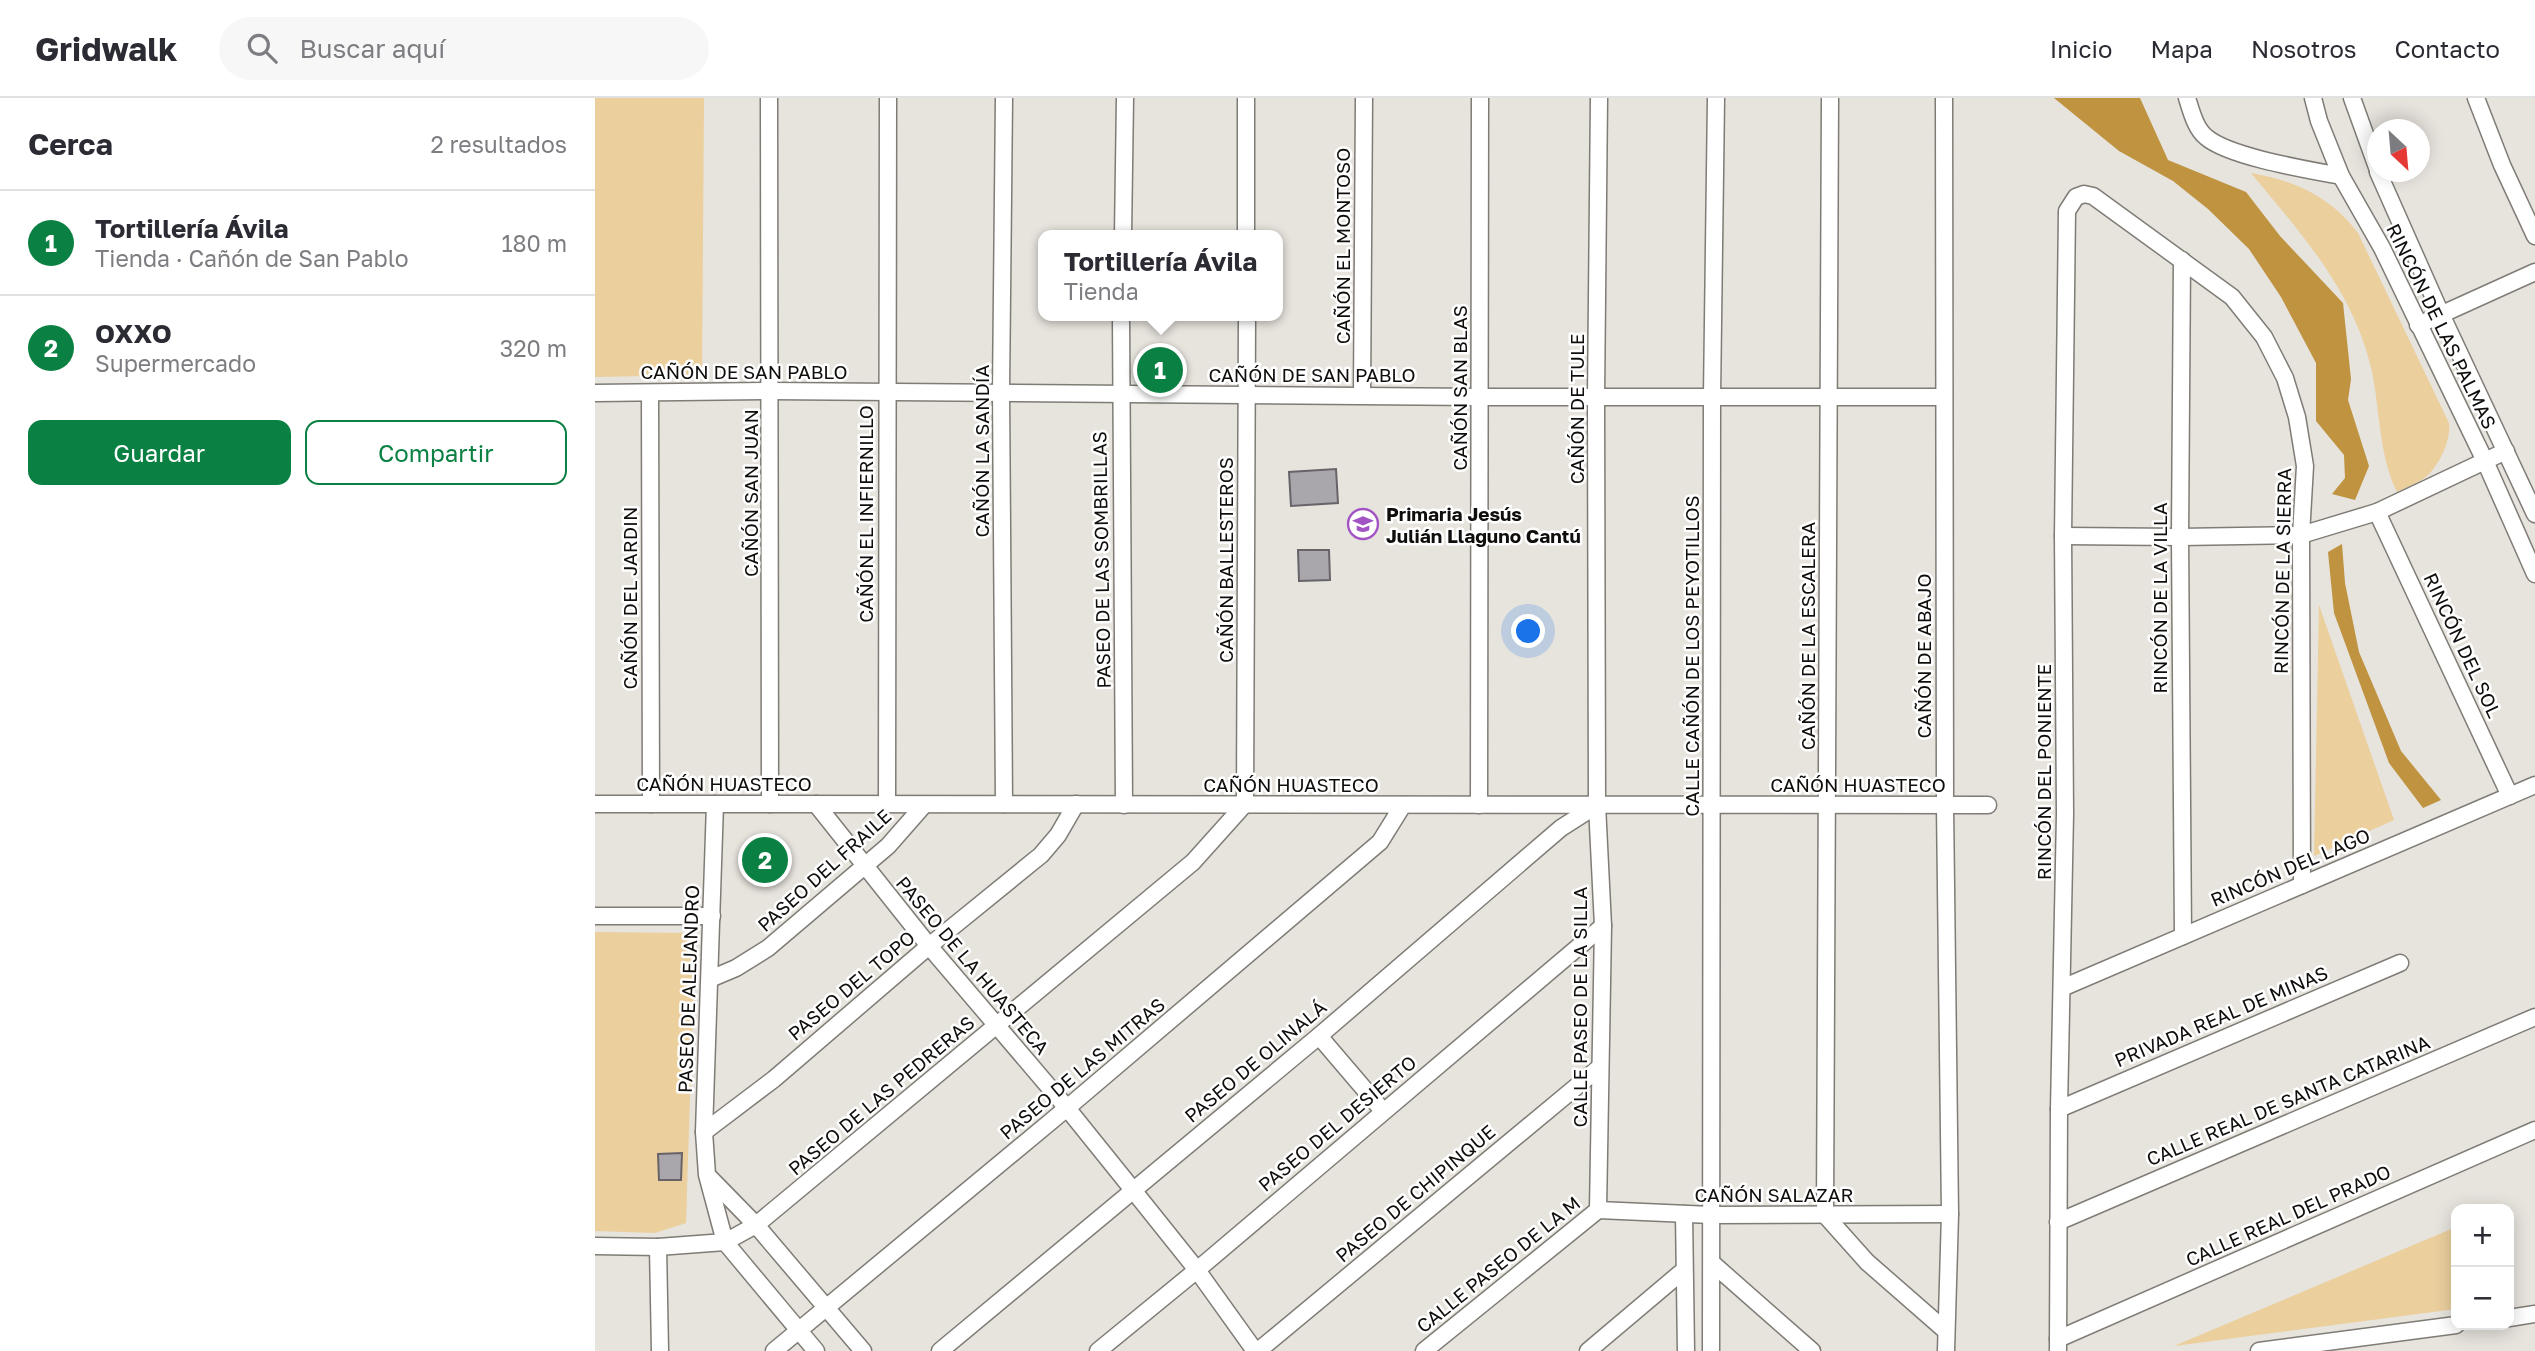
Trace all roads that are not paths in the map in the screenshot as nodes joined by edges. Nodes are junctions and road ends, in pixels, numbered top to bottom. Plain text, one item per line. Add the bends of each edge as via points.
1 (769, 98) edge
2 (888, 98) edge
3 (1004, 98) edge
4 (1125, 98) edge
5 (1246, 98) edge
6 (1364, 98) edge
7 (1480, 98) edge
8 (1599, 98) edge
9 (1716, 98) edge
10 (1830, 98) edge
11 (1944, 98) edge
12 (2187, 98) edge
13 (2313, 98) edge
14 (2352, 98) edge
15 (2476, 98) edge
16 (2367, 140) edge
17 (2341, 176) junction
18 (2383, 182) edge
19 (2076, 197) joint
20 (1123, 230) edge
21 (1246, 230) edge
22 (2535, 236) edge
23 (2182, 260) junction
24 (2535, 272) edge
25 (2441, 314) junction
26 (1121, 321) edge
27 (1247, 321) edge
28 (2418, 325) junction
29 (771, 391) junction
30 (886, 392) junction
31 (1001, 392) junction
32 (595, 393) edge
33 (650, 393) junction
34 (1120, 394) junction
35 (1362, 394) junction
36 (1247, 395) junction
37 (1828, 396) junction
38 (1479, 397) junction
39 (1596, 397) junction
40 (1712, 397) junction
41 (1944, 397) junction
42 (2506, 451) junction
43 (2485, 461) junction
44 (2377, 512) junction
45 (2535, 514) edge
46 (2301, 535) junction
47 (2063, 536) junction
48 (2180, 537) junction
49 (2535, 574) edge
50 (2535, 785) edge
51 (2510, 796) junction
52 (595, 804) edge
53 (651, 804) junction
54 (715, 804) junction
55 (770, 804) junction
56 (816, 804) junction
57 (887, 804) junction
58 (1004, 804) junction
59 (1076, 804) junction
60 (1124, 804) junction
61 (1245, 804) junction
62 (924, 805) junction
63 (1403, 805) junction
64 (1479, 805) junction
65 (1597, 805) junction
66 (1713, 805) junction
67 (1828, 805) junction
68 (1945, 805) junction
69 (1987, 805) dead end
70 (863, 866) junction
71 (2302, 885) junction
72 (595, 916) edge
73 (712, 916) junction
74 (1603, 926) junction
75 (2183, 936) junction
76 (929, 946) junction
77 (2400, 962) dead end
78 (711, 979) junction
79 (2062, 988) junction
80 (2535, 1017) edge
81 (996, 1026) junction
82 (1319, 1036) junction
83 (1600, 1068) junction
84 (1067, 1108) junction
85 (2059, 1109) junction
86 (1383, 1111) junction
87 (2535, 1130) edge
88 (704, 1132) junction
89 (707, 1175) junction
90 (1133, 1190) junction
91 (1598, 1210) junction
92 (1684, 1214) junction
93 (1950, 1214) junction
94 (1711, 1215) junction
95 (1825, 1215) junction
96 (2058, 1223) junction
97 (756, 1225) junction
98 (725, 1242) junction
99 (595, 1246) edge
100 (658, 1247) junction
101 (1711, 1263) junction
102 (1197, 1270) junction
103 (1684, 1270) junction
104 (827, 1307) junction
105 (2535, 1314) edge
106 (2514, 1317) edge
107 (2451, 1326) edge
108 (799, 1331) junction
109 (1946, 1331) junction
110 (2058, 1345) edge
111 (660, 1351) edge
112 (774, 1351) edge
113 (816, 1351) edge
114 (863, 1351) edge
115 (940, 1351) edge
116 (1098, 1351) edge
117 (1256, 1351) edge
118 (1424, 1351) edge
119 (1588, 1351) edge
120 (1686, 1351) edge
121 (1711, 1351) edge
122 (1812, 1351) edge
123 (1946, 1351) edge
124 (2259, 1351) edge

1 - 29 street, CAÑÓN SAN JUAN
2 - 30 street, CAÑÓN EL INFIERNILLO
3 - 31 street, CAÑÓN LA SANDÍA
4 - 20 street
5 - 21 street
6 - 35 street, CAÑÓN EL MONTOSO
7 - 38 street, CAÑÓN SAN BLAS
8 - 39 street, CAÑÓN DE TULE
9 - 40 street, CALLE CAÑÓN DE LOS PEYOTILLOS
10 - 37 street, CAÑÓN DE LA ESCALERA
11 - 41 street, CAÑÓN DE ABAJO
12 - 17 street via 2206,137 2282,165
13 - 17 street, RINCÓN DE LAS PALMAS
14 - 16 street, RINCÓN DE LAS PALMAS
15 - 22 street
17 - 28 street, RINCÓN DE LAS PALMAS
18 - 25 street, RINCÓN DE LAS PALMAS
19 - 23 street, RINCÓN DE LA SIERRA via 2094,196
19 - 47 street, RINCÓN DEL PONIENTE via 2067,211
23 - 46 street, RINCÓN DE LA SIERRA via 2232,297 2264,337 2285,378 2305,466
23 - 48 street, RINCÓN DE LA VILLA
24 - 25 street
25 - 28 street
25 - 42 street, RINCÓN DE LAS PALMAS
26 - 34 street, PASEO DE LAS SOMBRILLAS
27 - 36 street, CAÑÓN BALLESTEROS
28 - 43 street, RINCÓN DE LAS PALMAS
29 - 30 street, CAÑÓN DE SAN PABLO
29 - 33 street, CAÑÓN DE SAN PABLO
29 - 55 street, CAÑÓN SAN JUAN
30 - 31 street, CAÑÓN DE SAN PABLO
30 - 57 street, CAÑÓN EL INFIERNILLO
31 - 34 street, CAÑÓN DE SAN PABLO
31 - 58 street, CAÑÓN LA SANDÍA
32 - 33 street, CAÑÓN DE SAN PABLO
33 - 53 street, CAÑÓN DEL JARDIN
34 - 36 street, CAÑÓN DE SAN PABLO
34 - 60 street, PASEO DE LAS SOMBRILLAS
35 - 36 street, CAÑÓN DE SAN PABLO
35 - 38 street, CAÑÓN DE SAN PABLO
36 - 61 street, CAÑÓN BALLESTEROS
37 - 40 street, CAÑÓN DE SAN PABLO
37 - 41 street, CAÑÓN DE SAN PABLO
37 - 67 street, CAÑÓN DE LA ESCALERA
38 - 39 street, CAÑÓN DE SAN PABLO
38 - 64 street, CAÑÓN SAN BLAS
39 - 40 street, CAÑÓN DE SAN PABLO
39 - 65 street, CAÑÓN DE TULE
40 - 66 street, CALLE CAÑÓN DE LOS PEYOTILLOS
41 - 68 street, CAÑÓN DE ABAJO
42 - 43 street
42 - 45 street, RINCÓN DE LAS PALMAS
43 - 44 street
43 - 49 street, RINCÓN DE LAS PALMAS
44 - 46 street
44 - 51 street, RINCÓN DEL SOL
46 - 48 street
46 - 71 street, RINCÓN DE LA SIERRA
47 - 48 street
47 - 79 street, RINCÓN DEL PONIENTE
48 - 75 street, RINCÓN DE LA VILLA
50 - 51 street, RINCÓN DEL LAGO
51 - 71 street, RINCÓN DEL LAGO
52 - 53 street, CAÑÓN HUASTECO
53 - 54 street, CAÑÓN HUASTECO
54 - 55 street, CAÑÓN HUASTECO
54 - 73 street, PASEO DE ALEJANDRO
55 - 56 street, CAÑÓN HUASTECO
56 - 57 street, CAÑÓN HUASTECO
56 - 70 street, PASEO DE LA HUASTECA
57 - 62 street, CAÑÓN HUASTECO
58 - 59 street, CAÑÓN HUASTECO
58 - 62 street, CAÑÓN HUASTECO
59 - 60 street, CAÑÓN HUASTECO
59 - 76 street, PASEO DEL TOPO via 1041,855
60 - 61 street, CAÑÓN HUASTECO
61 - 63 street, CAÑÓN HUASTECO
61 - 81 street, PASEO DE LAS PEDRERAS via 1193,862
62 - 70 street, PASEO DEL FRAILE via 888,846
63 - 64 street, CAÑÓN HUASTECO
63 - 84 street, PASEO DE LAS MITRAS via 1380,842
64 - 65 street, CAÑÓN HUASTECO
65 - 66 street, CAÑÓN HUASTECO
65 - 74 street, CALLE PASEO DE LA SILLA
65 - 82 street, PASEO DE OLINALÁ via 1562,828
66 - 67 street, CAÑÓN HUASTECO
66 - 94 street, CALLE CAÑÓN DE LOS PEYOTILLOS
67 - 68 street, CAÑÓN HUASTECO
67 - 95 street, CAÑÓN DE LA ESCALERA
68 - 69 street, CAÑÓN HUASTECO
68 - 93 street, CAÑÓN DE ABAJO
70 - 76 street, PASEO DE LA HUASTECA
70 - 78 street, PASEO DEL FRAILE via 768,948
71 - 75 street, RINCÓN DEL LAGO
72 - 73 street
73 - 78 street, PASEO DE ALEJANDRO
74 - 83 street, CALLE PASEO DE LA SILLA
74 - 86 street, PASEO DEL DESIERTO
75 - 79 street, RINCÓN DEL LAGO
76 - 81 street, PASEO DE LA HUASTECA
76 - 88 street, PASEO DEL TOPO via 774,1079
77 - 85 street, PRIVADA REAL DE MINAS
78 - 88 street, PASEO DE ALEJANDRO
79 - 85 street, RINCÓN DEL PONIENTE
80 - 96 street, CALLE REAL DE SANTA CATARINA
81 - 84 street, PASEO DE LA HUASTECA
81 - 97 street, PASEO DE LAS PEDRERAS
82 - 86 street
82 - 90 street, PASEO DE OLINALÁ
83 - 91 street, CALLE PASEO DE LA SILLA
83 - 117 street, PASEO DE CHIPINQUE
84 - 90 street, PASEO DE LA HUASTECA
84 - 104 street, PASEO DE LAS MITRAS
85 - 96 street, RINCÓN DEL PONIENTE
86 - 102 street, PASEO DEL DESIERTO
87 - 110 street, CALLE REAL DEL PRADO
88 - 89 street, PASEO DE ALEJANDRO
89 - 97 street
89 - 98 street, PASEO DE ALEJANDRO
90 - 102 street, PASEO DE LA HUASTECA
90 - 115 street, PASEO DE OLINALÁ
91 - 92 street, CAÑÓN SALAZAR
91 - 118 street, CALLE PASEO DE LA M
92 - 94 street, CAÑÓN SALAZAR
92 - 103 street
93 - 95 street, CAÑÓN SALAZAR
93 - 109 street, CAÑÓN DE ABAJO
94 - 95 street, CAÑÓN SALAZAR
94 - 101 street, CALLE CAÑÓN DE LOS PEYOTILLOS
95 - 109 street via 1867,1262
96 - 110 street, RINCÓN DEL PONIENTE
97 - 98 street, PASEO DE LAS PEDRERAS
97 - 104 street
98 - 100 street
98 - 108 street, PASEO DE ALEJANDRO
99 - 100 street
100 - 111 street
101 - 121 street, CALLE CAÑÓN DE LOS PEYOTILLOS
101 - 122 street
102 - 116 street, PASEO DEL DESIERTO
102 - 117 street, PASEO DE LA HUASTECA
103 - 119 street
103 - 120 street
104 - 108 street, PASEO DE LAS MITRAS
104 - 114 street
105 - 106 street
107 - 124 street
108 - 112 street, PASEO DE LAS MITRAS
108 - 113 street, PASEO DE ALEJANDRO
109 - 123 street, CAÑÓN DE ABAJO

